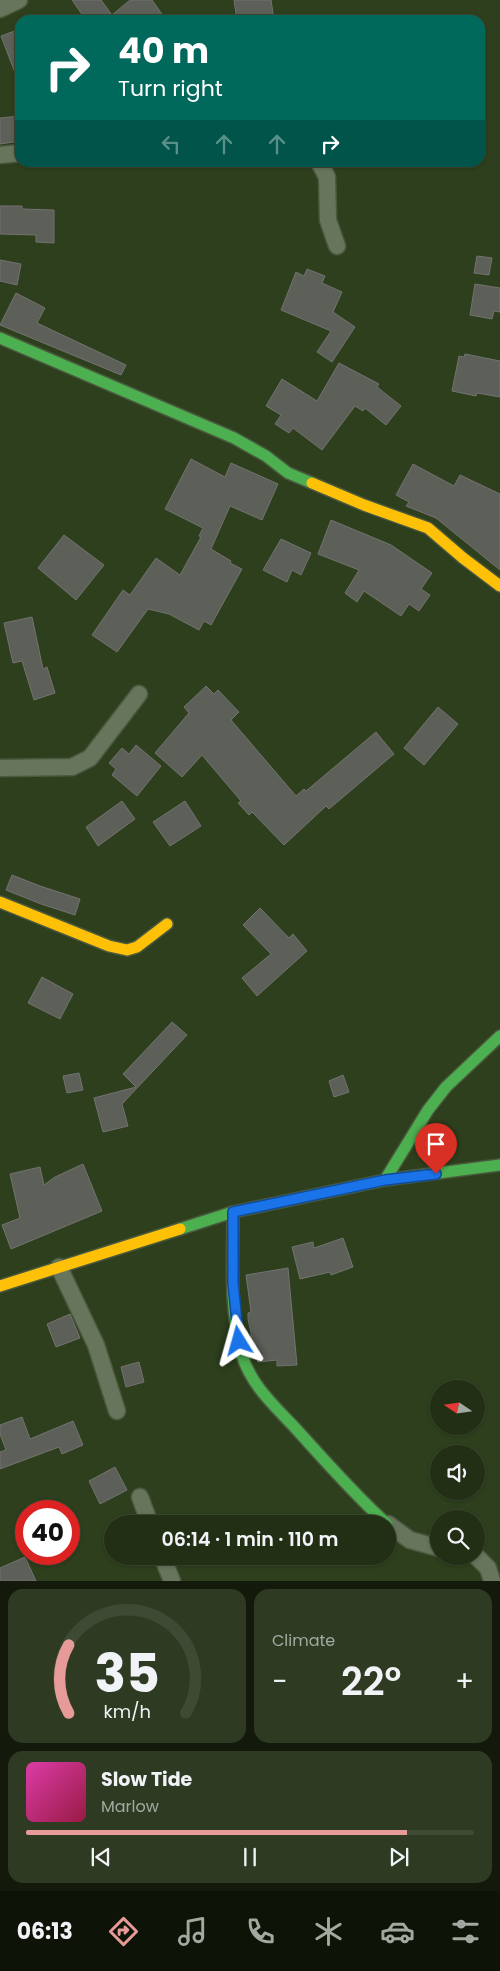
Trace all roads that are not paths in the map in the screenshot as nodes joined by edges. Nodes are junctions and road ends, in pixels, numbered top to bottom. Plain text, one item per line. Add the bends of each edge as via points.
1 (19, 0) edge
2 (0, 9) edge
3 (15, 154) edge
4 (0, 155) edge
5 (322, 167) edge
6 (337, 246) dead end
7 (0, 338) edge
8 (500, 586) edge
9 (140, 694) dead end
10 (0, 768) edge
11 (0, 902) edge
12 (167, 924) dead end
13 (500, 1036) edge
14 (500, 1165) edge
15 (385, 1180) junction
16 (233, 1212) junction
17 (58, 1267) junction
18 (0, 1286) edge
19 (117, 1411) dead end
20 (140, 1498) dead end
21 (147, 1515) edge
22 (377, 1515) edge
23 (396, 1530) edge
24 (430, 1546) edge
25 (166, 1565) edge
26 (485, 1565) edge
27 (172, 1581) edge
28 (492, 1581) edge

1 - 2 street
3 - 4 street
5 - 6 street via 327,176 328,220
7 - 8 street via 234,438 288,473 310,483 428,528
9 - 10 street via 90,758 72,767
11 - 12 street via 126,950 137,946
13 - 15 street via 469,1064 428,1110
14 - 15 street
15 - 16 street
16 - 17 street
16 - 22 street via 236,1325 250,1376
17 - 18 street
17 - 19 street via 96,1345
20 - 21 street
23 - 24 street via 410,1540
25 - 27 street
26 - 28 street

